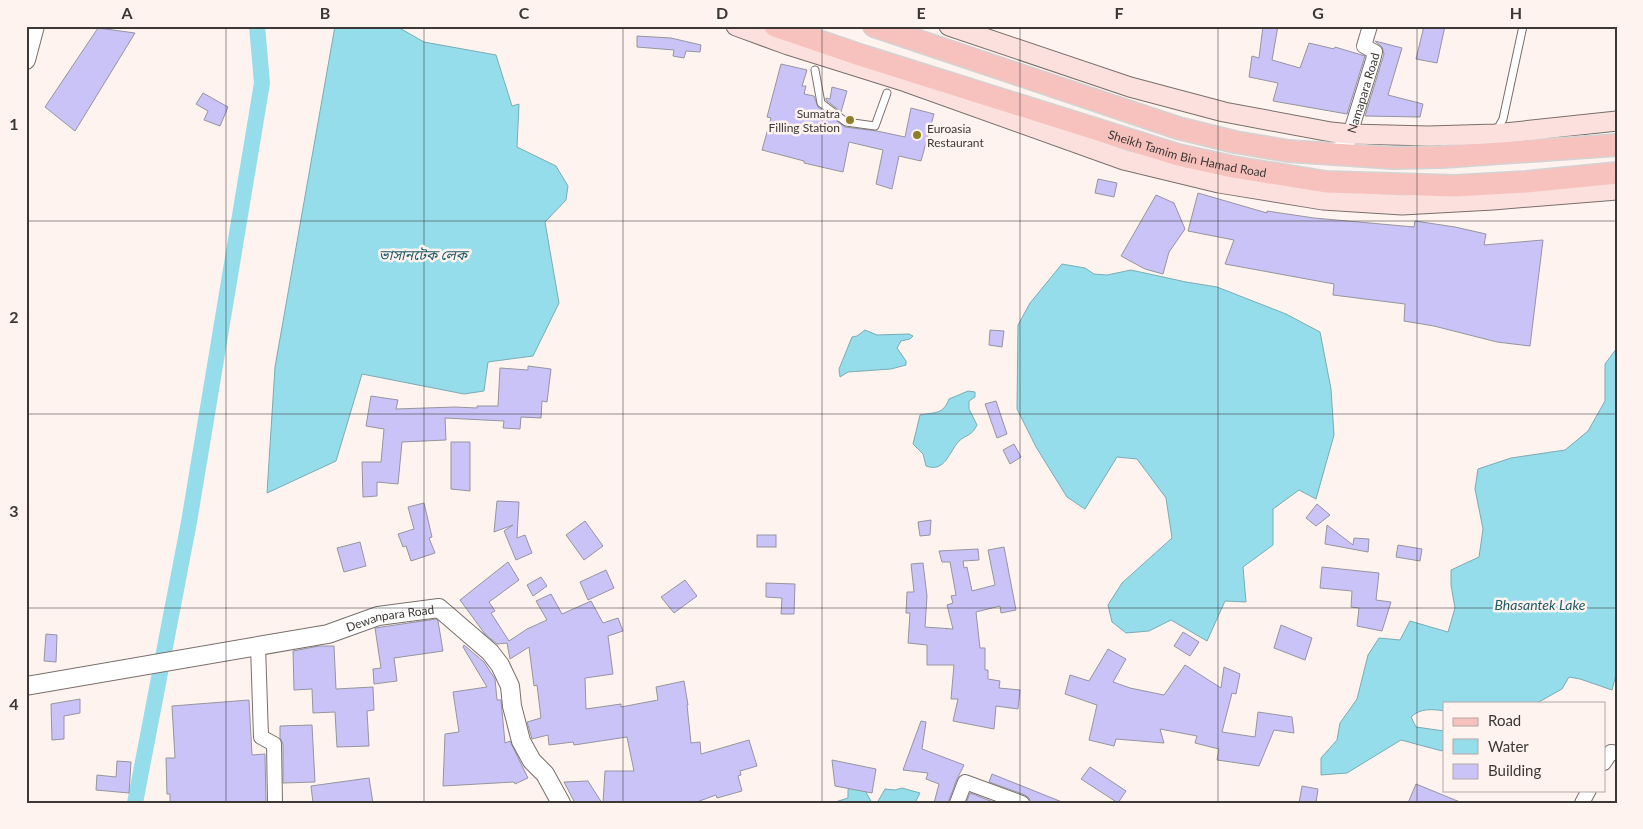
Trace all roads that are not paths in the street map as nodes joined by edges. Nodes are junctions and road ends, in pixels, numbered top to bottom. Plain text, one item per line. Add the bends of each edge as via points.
1 (35, 26) edge
2 (736, 26) edge
3 (775, 26) edge
4 (874, 26) edge
5 (949, 26) edge
6 (1370, 26) edge
7 (1522, 26) edge
8 (26, 60) edge
9 (815, 70) dead end
10 (887, 93) dead end
11 (1617, 121) edge
12 (1350, 134) junction
13 (1497, 144) junction
14 (1617, 145) edge
15 (1328, 155) junction
16 (1617, 173) edge
17 (1617, 190) edge
18 (258, 646) junction
19 (26, 686) edge
20 (1617, 753) edge
21 (1606, 760) edge
22 (275, 803) edge
23 (561, 803) edge
24 (957, 803) edge
25 (1022, 803) edge

1 - 8 street
2 - 17 main road via 906,82 1124,160 1220,183 1323,200 1402,205
3 - 16 main road, Sheikh Tamim Bin Hamad Road via 1178,155 1233,167 1326,182 1454,186
4 - 15 main road, Sheikh Tamim Bin Hamad Road via 1178,128 1235,142
5 - 12 main road via 1130,87 1224,112
6 - 12 street, Namapara Road via 1364,46 1374,52
7 - 13 lane
9 - 10 lane via 821,103 846,122 875,126
11 - 13 main road
12 - 13 main road via 1430,136
12 - 15 street, Namapara Road via 1347,144
13 - 14 main road, Sheikh Tamim Bin Hamad Road
13 - 15 main road, Sheikh Tamim Bin Hamad Road via 1394,158
18 - 19 street, Dewanpara Road
18 - 22 street via 261,737 274,744
18 - 23 street, Dewanpara Road via 328,634 378,616 439,608 500,664 510,686 521,741
20 - 21 street via 1611,752
24 - 25 street via 965,782

